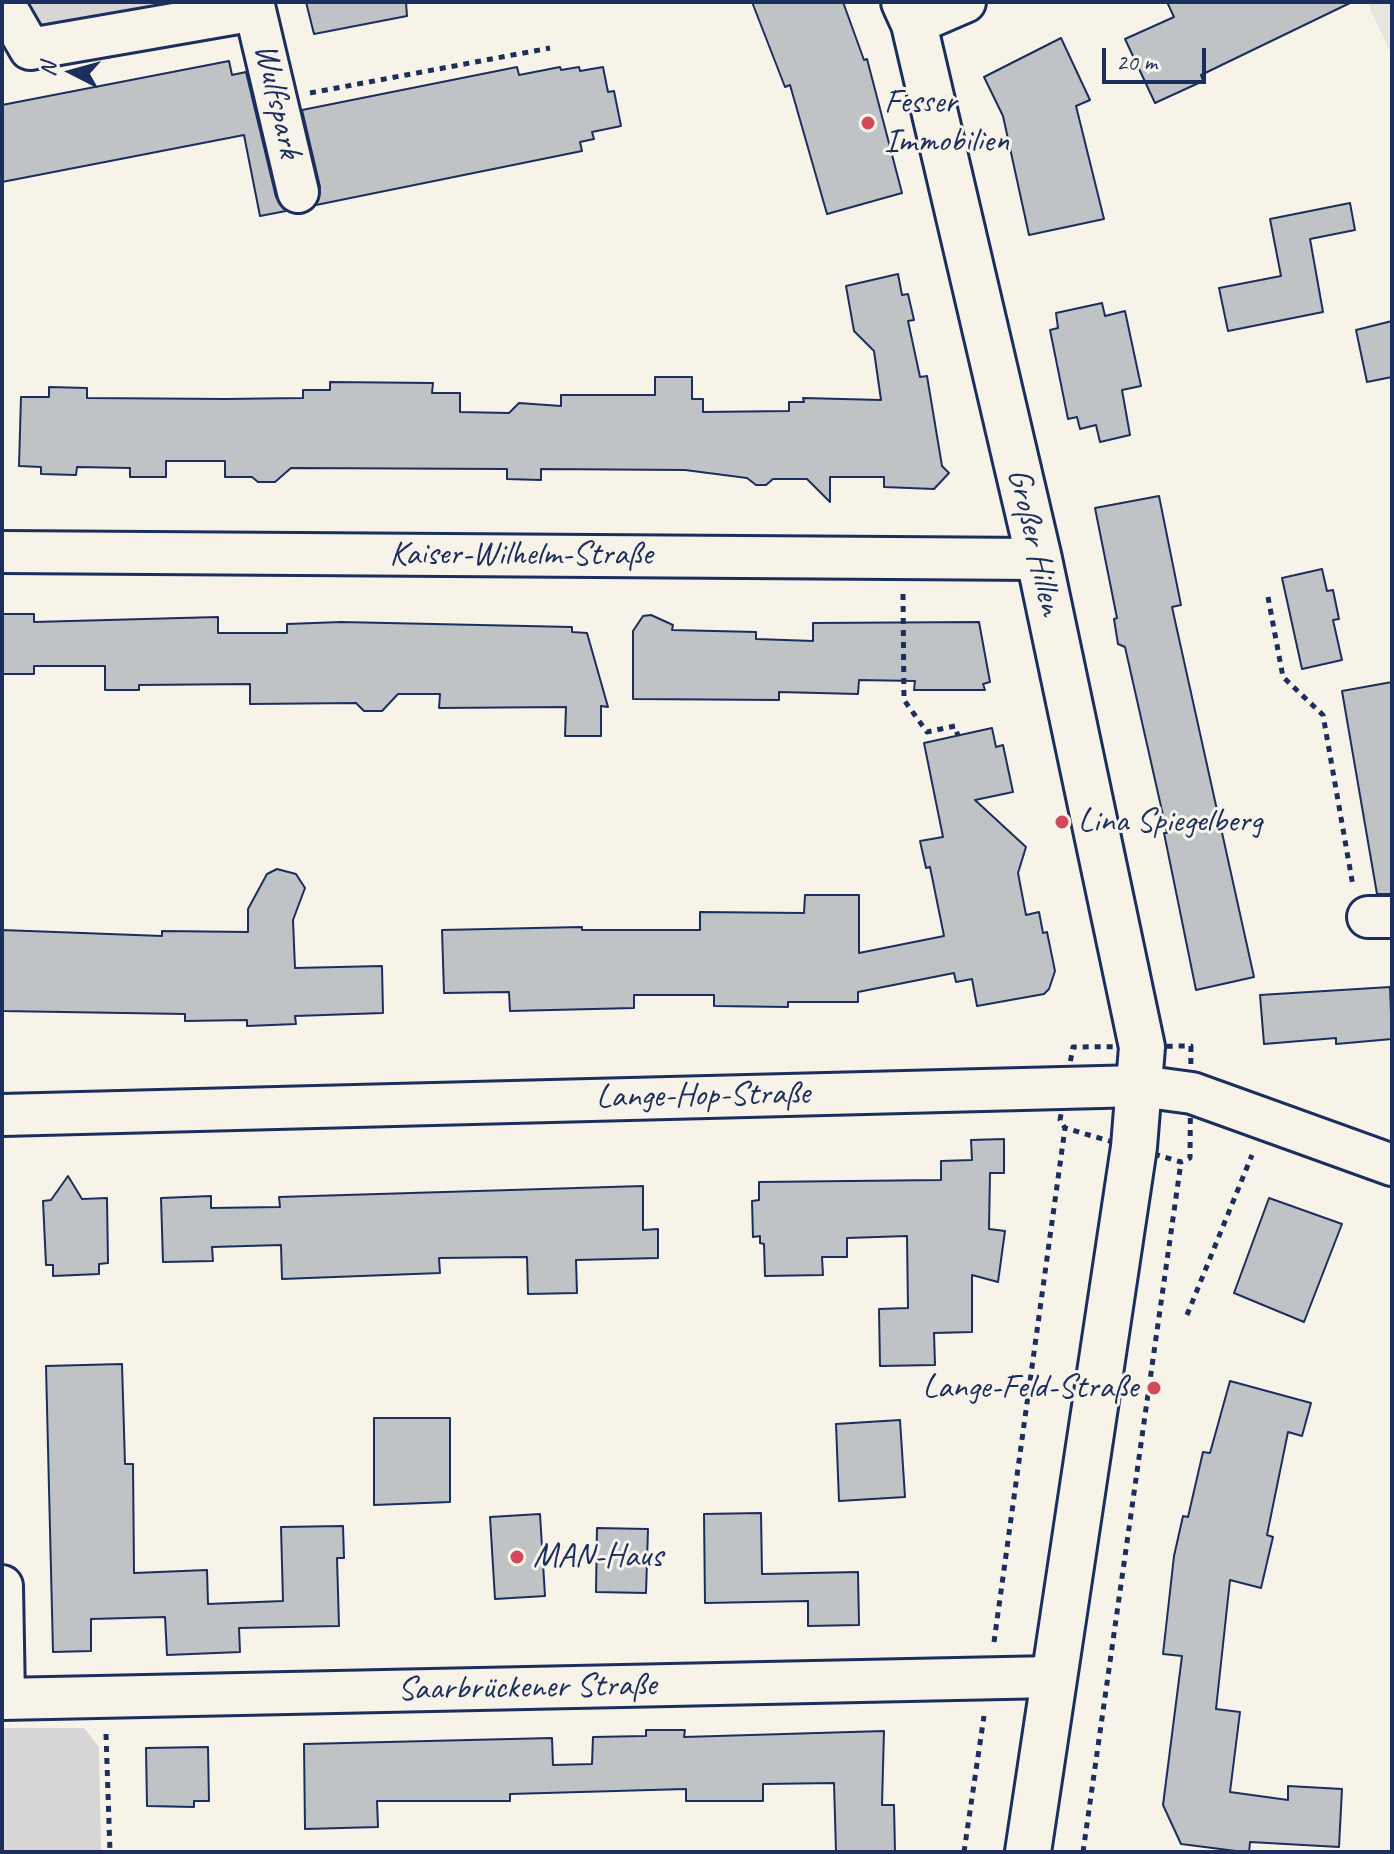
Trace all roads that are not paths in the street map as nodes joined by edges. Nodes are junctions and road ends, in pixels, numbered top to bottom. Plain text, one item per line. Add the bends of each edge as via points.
1 (3, 2) edge
2 (965, 2) edge
3 (254, 6) edge
4 (909, 13) edge
5 (298, 192) dead end
6 (2, 552) edge
7 (1039, 559) junction
8 (1140, 1086) junction
9 (2, 1115) edge
10 (1392, 1165) edge
11 (2, 1586) edge
12 (1052, 1677) junction
13 (3, 1699) edge
14 (1028, 1852) edge

1 - 3 street, Wulfspark via 30,49
2 - 4 street
3 - 5 street, Wulfspark
4 - 7 street, Großer Hillen
6 - 7 street, Kaiser-Wilhelm-Straße
7 - 8 street, Großer Hillen via 1142,1047
8 - 9 street, Lange-Hop-Straße
8 - 10 street, Lange-Hop-Straße via 1192,1093
8 - 12 street
11 - 13 street
12 - 13 street, Saarbrückener Straße
12 - 14 street

